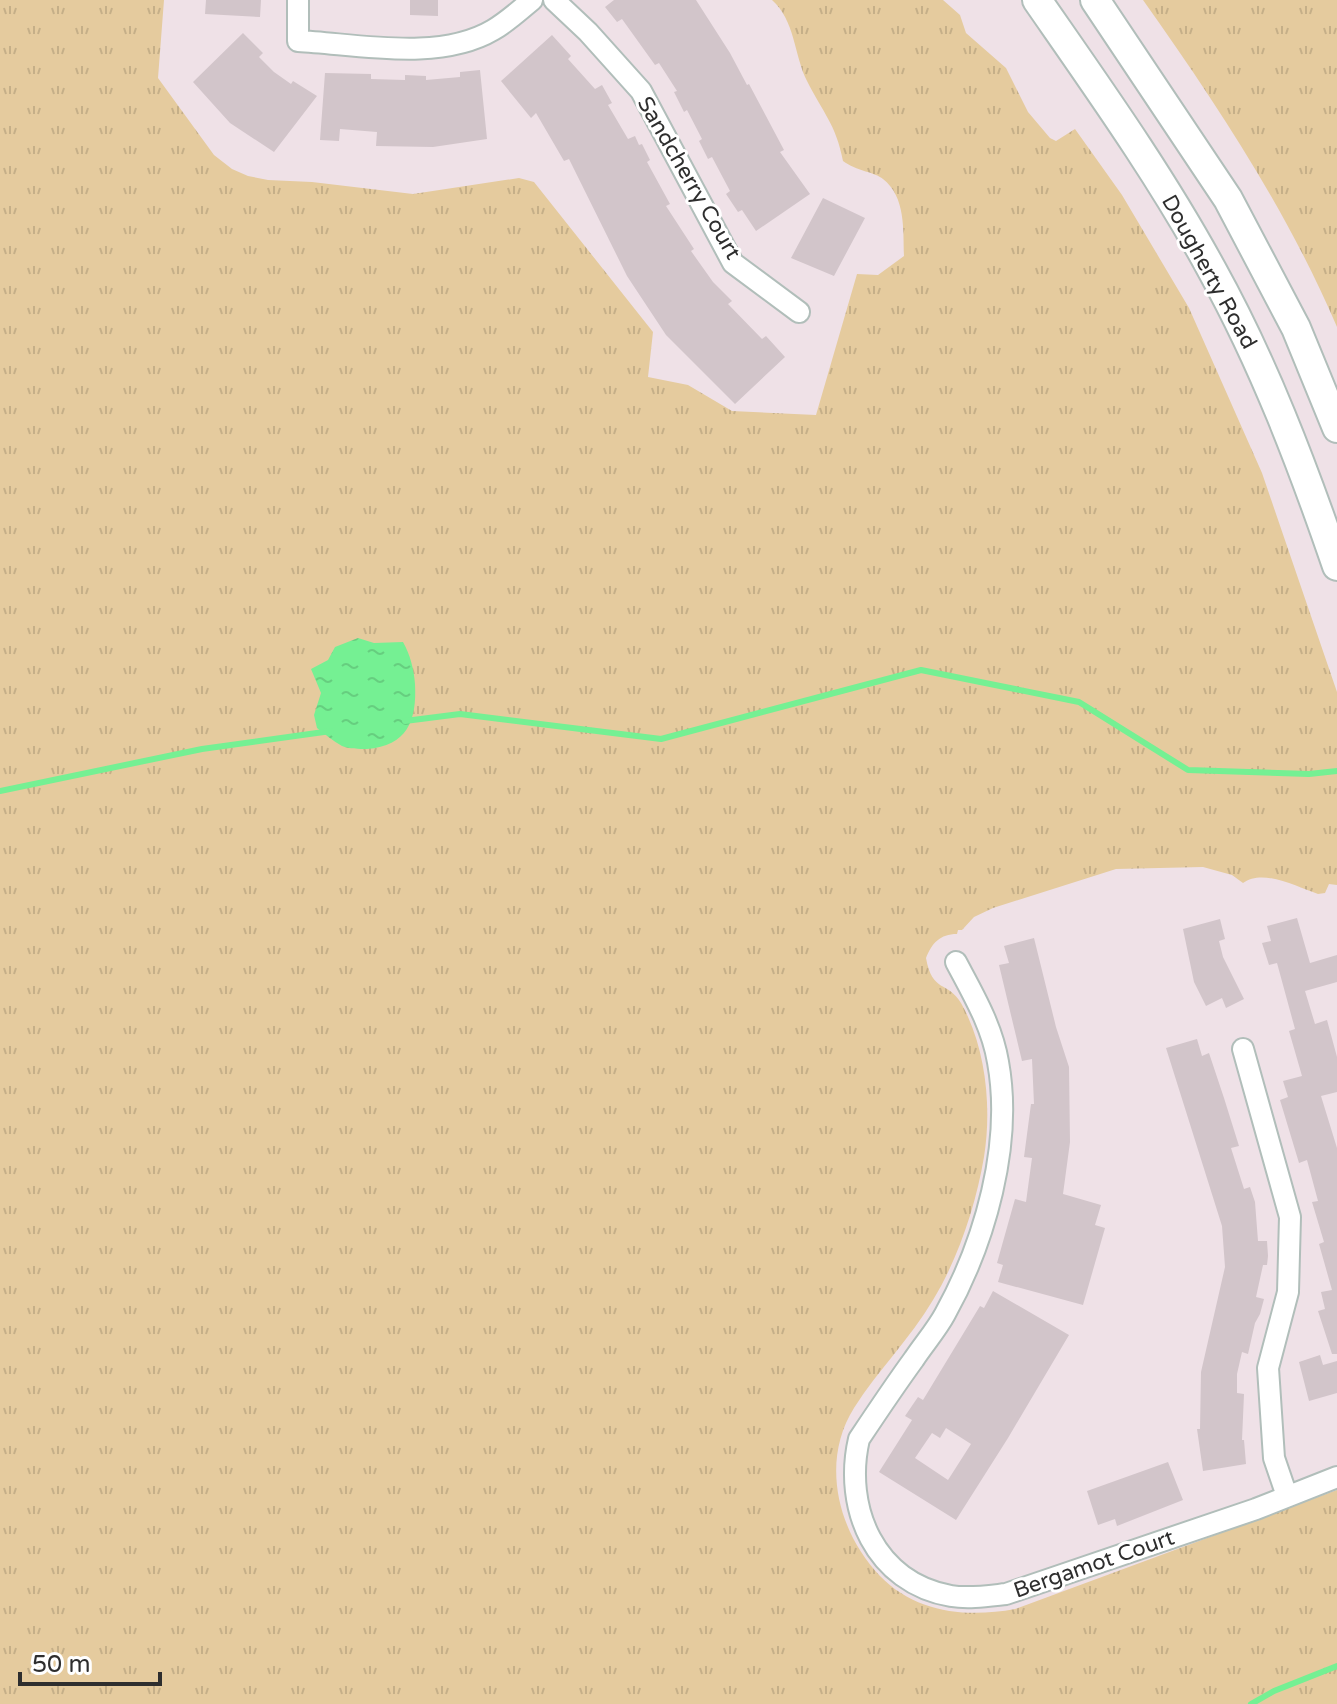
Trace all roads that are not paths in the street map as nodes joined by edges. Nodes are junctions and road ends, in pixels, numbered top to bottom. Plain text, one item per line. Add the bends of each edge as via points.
1 (298, 0) edge
2 (532, 0) edge
3 (554, 0) edge
4 (1037, 0) edge
5 (1095, 0) edge
6 (799, 312) dead end
7 (1337, 428) edge
8 (1337, 566) edge
9 (956, 962) dead end
10 (1243, 1049) dead end
11 (1337, 1477) edge
12 (1287, 1496) junction

1 - 2 street via 298,41 433,48 493,31
3 - 6 street, Sandcherry Court via 641,91 733,263
4 - 8 main road, Dougherty Road via 1147,160 1212,270 1269,385
5 - 7 main road via 1228,199 1296,328
9 - 12 street, Bergamot Court via 998,1061 1003,1100 1000,1150 982,1225 945,1315 859,1439 855,1500 874,1545 894,1568 926,1588 950,1596 1006,1594
10 - 12 street via 1290,1217 1288,1292 1268,1368 1274,1458
11 - 12 street, Bergamot Court

